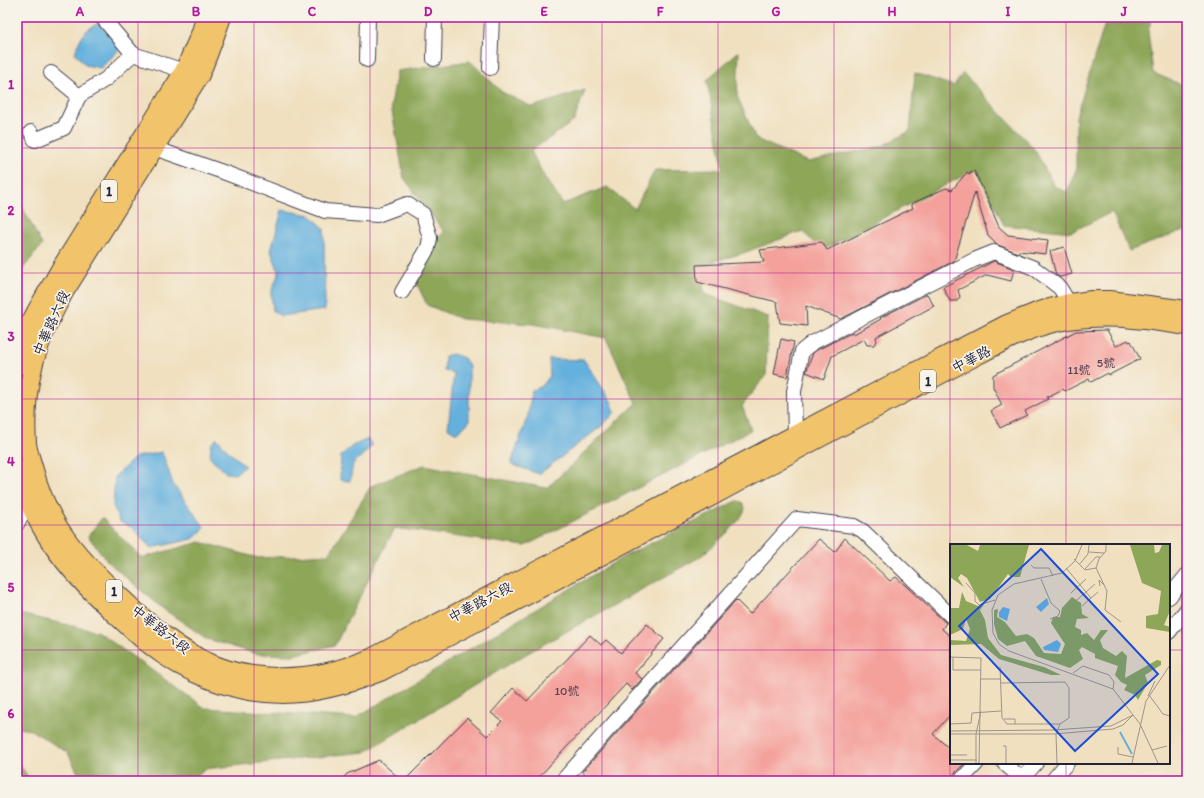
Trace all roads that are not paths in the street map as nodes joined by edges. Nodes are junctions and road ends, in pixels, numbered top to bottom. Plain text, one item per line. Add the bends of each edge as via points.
1 (102, 17) edge
2 (205, 17) edge
3 (222, 17) edge
4 (368, 17) edge
5 (435, 17) edge
6 (492, 17) edge
7 (133, 54) junction
8 (434, 59) dead end
9 (367, 60) dead end
10 (490, 68) dead end
11 (51, 73) dead end
12 (192, 73) junction
13 (79, 96) junction
14 (31, 132) dead end
15 (154, 148) junction
16 (402, 292) dead end
17 (53, 297) junction
18 (1069, 303) junction
19 (1187, 310) edge
20 (1187, 326) edge
21 (17, 366) edge
22 (938, 368) junction
23 (788, 444) junction
24 (17, 469) edge
25 (695, 488) joint
26 (34, 496) junction
27 (688, 510) joint
28 (17, 524) edge
29 (1187, 575) edge
30 (1170, 596) edge
31 (1187, 609) edge
32 (950, 615) edge
33 (1170, 631) edge
34 (976, 764) edge
35 (1005, 764) edge
36 (1035, 764) edge
37 (1066, 764) edge
38 (1021, 780) edge
39 (562, 781) edge
40 (960, 781) edge
41 (1052, 781) edge

1 - 7 street
2 - 12 main road, 中華路六段 / 1
3 - 12 main road, 中華路六段 / 1 via 208,56
4 - 9 street
5 - 8 street
6 - 10 street
7 - 12 street
7 - 13 street via 106,79
11 - 13 street
12 - 15 main road, 中華路六段 / 1
12 - 17 main road, 中華路六段 / 1
13 - 14 street via 64,128 35,140
15 - 16 street via 325,211 377,215 407,204 423,214 430,238 428,248
15 - 17 main road, 中華路六段 / 1
17 - 21 main road, 中華路六段 / 1 via 29,325
17 - 26 main road, 中華路六段 / 1 via 48,323 36,353 28,392 28,445
18 - 19 main road, 中華路 / 1 via 1110,300
18 - 22 main road, 中華路 / 1 via 1039,311 1007,324
18 - 23 street via 1060,288 1034,268 994,252 974,260 812,343 802,351
20 - 22 main road, 中華路 / 1 via 1139,318 1076,319 1048,324
22 - 23 main road, 中華路 / 1
23 - 25 main road, 中華路 / 1
23 - 27 main road, 中華路 / 1
24 - 26 main road, 中華路六段 / 1
25 - 26 main road, 中華路六段 / 1 via 371,658 353,666 322,674 284,677 252,675 229,669 199,658 168,639 108,585 74,550 51,515
26 - 27 main road, 中華路六段 / 1 via 45,535 72,572 90,592 147,643 178,664 211,680 247,691 285,694 322,690 380,672
26 - 28 street
29 - 30 street
31 - 33 street
32 - 39 street via 863,531 854,526 797,519
34 - 40 street
35 - 38 street
36 - 38 street
37 - 41 street

